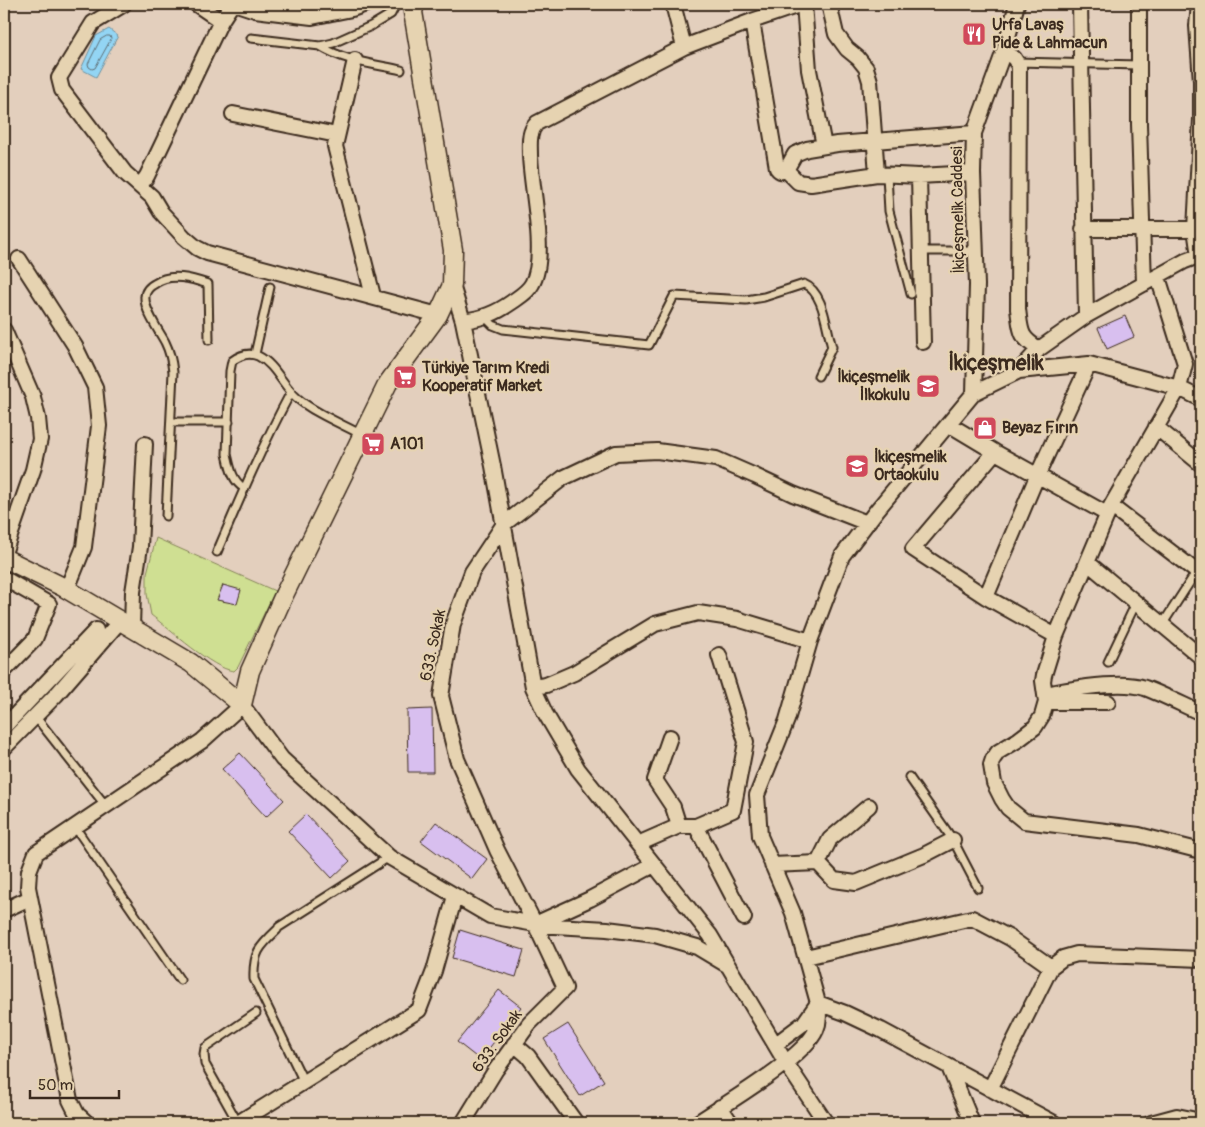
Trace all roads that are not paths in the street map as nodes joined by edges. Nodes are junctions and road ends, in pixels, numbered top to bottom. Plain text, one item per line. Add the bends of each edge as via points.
1 (124, 4) edge
2 (196, 4) edge
3 (232, 4) edge
4 (237, 4) edge
5 (366, 4) edge
6 (396, 4) edge
7 (416, 4) edge
8 (673, 4) edge
9 (803, 4) edge
10 (829, 4) edge
11 (1017, 4) edge
12 (1080, 4) edge
13 (1139, 4) edge
14 (1199, 4) edge
15 (221, 20) junction
16 (752, 21) junction
17 (251, 38) dead end
18 (320, 46) junction
19 (684, 47) junction
20 (1004, 51) junction
21 (355, 60) junction
22 (1017, 62) junction
23 (1080, 64) junction
24 (1139, 66) junction
25 (401, 70) dead end
26 (233, 114) dead end
27 (974, 132) junction
28 (338, 135) junction
29 (874, 141) junction
30 (824, 146) junction
31 (786, 170) junction
32 (973, 173) junction
33 (882, 175) junction
34 (919, 176) junction
35 (140, 186) junction
36 (1083, 228) junction
37 (1142, 228) junction
38 (1195, 229) junction
39 (921, 251) junction
40 (976, 251) junction
41 (1200, 256) edge
42 (18, 259) dead end
43 (1158, 276) junction
44 (1144, 284) junction
45 (452, 285) junction
46 (270, 287) dead end
47 (911, 294) dead end
48 (373, 296) junction
49 (438, 315) junction
50 (1086, 316) junction
51 (485, 317) junction
52 (463, 320) junction
53 (4, 330) edge
54 (209, 340) dead end
55 (923, 342) dead end
56 (1039, 350) junction
57 (255, 354) junction
58 (1089, 364) junction
59 (1019, 371) junction
60 (818, 376) dead end
61 (1179, 388) junction
62 (291, 392) junction
63 (974, 393) junction
64 (1201, 399) edge
65 (171, 422) junction
66 (229, 422) junction
67 (950, 424) junction
68 (1156, 427) junction
69 (363, 435) junction
70 (145, 444) dead end
71 (995, 452) junction
72 (1201, 464) edge
73 (1038, 474) junction
74 (244, 488) junction
75 (1109, 510) junction
76 (166, 516) dead end
77 (867, 523) junction
78 (504, 524) junction
79 (217, 552) dead end
80 (4, 553) edge
81 (4, 558) edge
82 (1088, 563) junction
83 (1199, 573) edge
84 (4, 583) edge
85 (67, 589) junction
86 (986, 597) junction
87 (1136, 603) junction
88 (126, 624) junction
89 (1162, 625) junction
90 (96, 630) dead end
91 (1056, 636) junction
92 (810, 641) junction
93 (719, 655) dead end
94 (1201, 657) edge
95 (1108, 662) dead end
96 (4, 671) edge
97 (532, 687) junction
98 (1046, 698) junction
99 (1108, 702) dead end
100 (242, 705) junction
101 (1201, 713) edge
102 (35, 716) junction
103 (4, 727) edge
104 (670, 736) dead end
105 (4, 748) edge
106 (909, 777) dead end
107 (106, 806) junction
108 (869, 806) dead end
109 (680, 826) junction
110 (696, 826) junction
111 (76, 827) junction
112 (953, 840) junction
113 (638, 844) junction
114 (1201, 851) edge
115 (389, 856) junction
116 (818, 863) junction
117 (654, 865) junction
118 (772, 865) junction
119 (978, 888) dead end
120 (455, 896) junction
121 (30, 898) junction
122 (4, 910) edge
123 (744, 918) dead end
124 (535, 924) junction
125 (806, 957) junction
126 (1201, 959) edge
127 (728, 965) junction
128 (1051, 967) junction
129 (180, 980) dead end
130 (818, 1004) junction
131 (256, 1013) dead end
132 (514, 1044) junction
133 (776, 1044) junction
134 (786, 1063) junction
135 (949, 1067) junction
136 (304, 1082) junction
137 (990, 1089) junction
138 (720, 1107) junction
139 (1172, 1120) edge
140 (1201, 1121) edge
141 (86, 1123) edge
142 (238, 1123) edge
143 (464, 1123) edge
144 (576, 1123) edge
145 (697, 1123) edge
146 (731, 1123) edge
147 (826, 1123) edge
148 (972, 1123) edge
149 (1054, 1123) edge
150 (1151, 1123) edge

1 - 35 street via 93,23 59,80 62,90 125,173
2 - 15 street
3 - 15 street
4 - 5 street via 255,10 312,17
6 - 18 lane via 390,14 371,26
7 - 45 street via 413,12 453,250
8 - 19 street
9 - 16 street
9 - 30 street via 808,70
10 - 29 street via 836,34 866,68 870,81
11 - 20 street, İkiçeşmelik Caddesi
12 - 23 street
13 - 24 street
14 - 38 street via 1201,119
15 - 35 street
16 - 19 street
16 - 31 street via 777,168
17 - 18 lane
18 - 21 lane
19 - 51 street via 552,114 532,128 530,161 540,258 537,274 521,296
20 - 22 street
20 - 27 street, İkiçeşmelik Caddesi
21 - 25 lane
21 - 28 street
22 - 23 lane
22 - 56 street via 1018,309 1022,333 1028,343
23 - 24 lane
23 - 36 street
24 - 37 street
26 - 28 street
27 - 29 street
27 - 32 street, İkiçeşmelik Caddesi
28 - 48 street via 335,146
29 - 30 street
29 - 33 street
30 - 31 street via 795,154
31 - 33 street via 798,182 811,184
32 - 34 street
32 - 40 street, İkiçeşmelik Caddesi
33 - 34 street
33 - 47 lane
34 - 39 street
35 - 48 street via 197,248
36 - 37 street
36 - 50 street
37 - 38 street
37 - 44 street
38 - 41 street
39 - 40 lane
39 - 55 street
40 - 63 street, İkiçeşmelik Caddesi
41 - 43 street
42 - 85 street via 75,346 95,388 99,426 84,547
43 - 44 street
43 - 61 street via 1185,364
44 - 50 street
45 - 49 street
45 - 52 street
46 - 57 lane
48 - 49 street
49 - 69 street via 388,383
50 - 56 street
51 - 52 street
51 - 60 lane via 503,329 649,345 674,296 746,300 804,284 818,296 832,347
52 - 78 street
53 - 80 street via 34,397 40,439 33,470
54 - 65 lane via 208,284 176,277 159,280 148,288 145,303 172,362
56 - 59 street
57 - 62 lane via 266,360
57 - 66 lane via 238,356 232,361
58 - 59 street
58 - 61 street
58 - 73 street
59 - 63 street
61 - 64 street
61 - 68 street
62 - 69 lane via 306,405
62 - 74 lane
63 - 67 street
65 - 66 lane
65 - 76 lane
66 - 74 lane via 227,454 237,484
67 - 71 street
67 - 77 street
68 - 72 street
68 - 75 street
69 - 100 street via 284,595 250,671
70 - 88 street via 140,547
71 - 73 street
71 - 86 street via 913,549
73 - 75 street
73 - 86 street
74 - 79 lane
75 - 82 street
75 - 83 street
77 - 78 street, 633. Sokak via 716,459 657,451 616,453 563,478
77 - 92 street via 842,556
78 - 97 street
78 - 124 street, 633. Sokak via 472,572 456,615 441,696 457,759 497,850
81 - 85 street
82 - 87 street
82 - 91 street
83 - 89 lane
84 - 96 street via 8,580 49,604 35,640
85 - 88 street
86 - 91 street
87 - 89 street
87 - 95 lane
88 - 100 street via 191,663
88 - 102 street
89 - 94 street
90 - 103 street
91 - 98 street via 1044,675
92 - 97 street via 737,619 698,613 655,624 574,673 546,685
92 - 118 street via 787,720 757,794 760,836
93 - 110 street via 746,742 733,810
97 - 113 street via 578,769
98 - 99 street
98 - 101 street via 1070,689 1122,685 1143,688
98 - 114 street via 1042,716 1035,727 998,752 992,762 998,792 1015,815 1024,821 1139,835
100 - 107 street via 202,741
100 - 115 street via 282,759
102 - 105 street
102 - 107 lane
104 - 109 street via 655,780 673,807
106 - 112 lane
107 - 111 street
108 - 116 street via 830,839
109 - 110 street
109 - 113 street
110 - 123 street
111 - 121 street via 36,853 29,871
111 - 129 lane
112 - 116 street via 856,884 834,880
112 - 119 lane
113 - 117 street
115 - 120 street
115 - 136 lane via 278,929 260,947 254,964 254,979
116 - 118 street
117 - 124 street via 590,900
117 - 127 street via 710,936
118 - 125 street via 793,913
120 - 124 street via 490,916
120 - 136 street via 434,971 419,1010
121 - 122 street
121 - 141 street via 70,1100
124 - 127 street via 655,935 697,947
124 - 132 street, 633. Sokak via 565,988 528,1024
125 - 128 street via 972,918 1010,938
125 - 130 street
126 - 128 street via 1077,954 1063,958
127 - 133 street
128 - 137 street
130 - 133 street via 804,1023
130 - 134 street via 816,1031
130 - 135 street via 881,1030
131 - 142 lane via 205,1048 204,1054 205,1064
132 - 143 street, 633. Sokak
132 - 144 street via 528,1056
133 - 134 street
134 - 138 street
134 - 147 street
135 - 137 street
135 - 148 street
136 - 142 street
137 - 149 street
138 - 145 street
138 - 146 street
139 - 140 street
139 - 150 street

